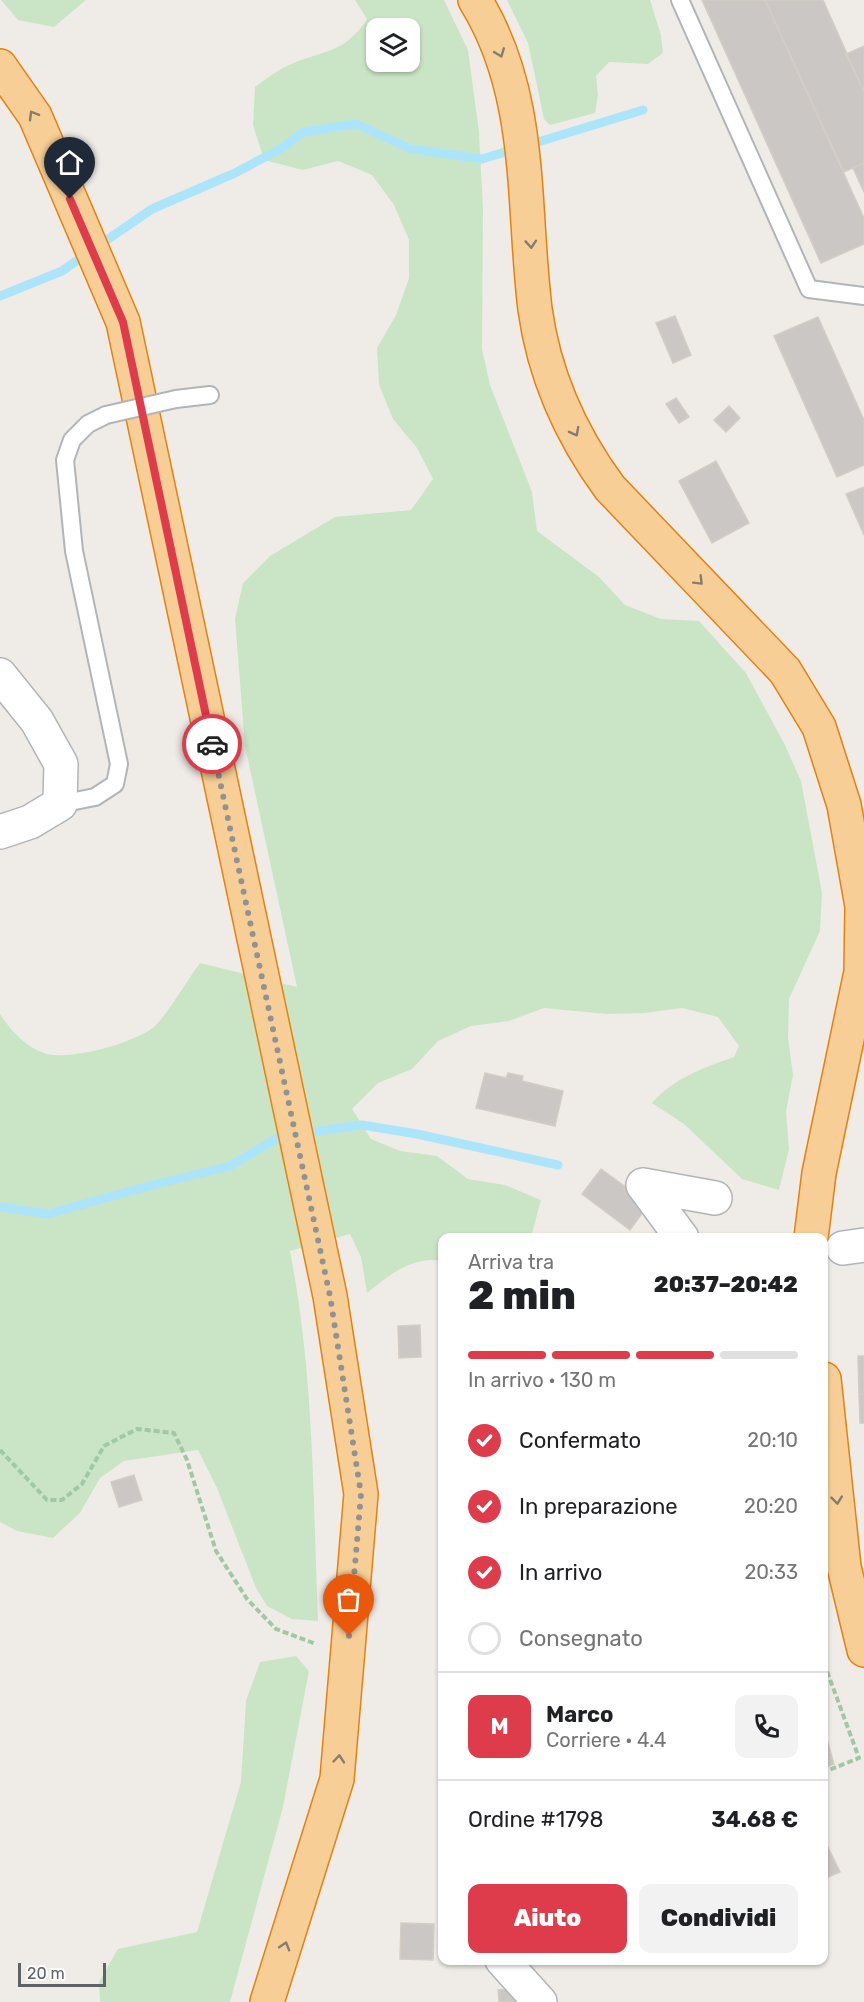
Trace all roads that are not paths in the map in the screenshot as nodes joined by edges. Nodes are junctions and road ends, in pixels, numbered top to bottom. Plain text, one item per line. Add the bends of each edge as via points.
1 (476, 0) edge
2 (680, 0) edge
3 (0, 66) edge
4 (864, 295) edge
5 (210, 394) dead end
6 (0, 675) edge
7 (60, 804) junction
8 (0, 832) edge
9 (715, 1198) dead end
10 (678, 1233) edge
11 (812, 1233) edge
12 (828, 1417) edge
13 (864, 1650) edge
14 (507, 1965) edge
15 (267, 2002) edge
16 (540, 2002) edge

1 -> 11 highway via 503,58 519,116 536,309 562,409 610,488 785,671 819,727 844,805 862,906 861,972 819,1173
2 - 4 lane via 809,288
15 -> 3 highway via 337,1779 361,1494 330,1296 123,322 35,116
5 - 7 lane, bridge via 106,415 88,424 72,440 65,470 74,551 119,764 115,784 95,797
6 - 7 street via 37,721 61,764
7 - 8 street via 30,822
9 - 10 street via 643,1185
12 -> 13 highway via 844,1567
14 - 16 street

